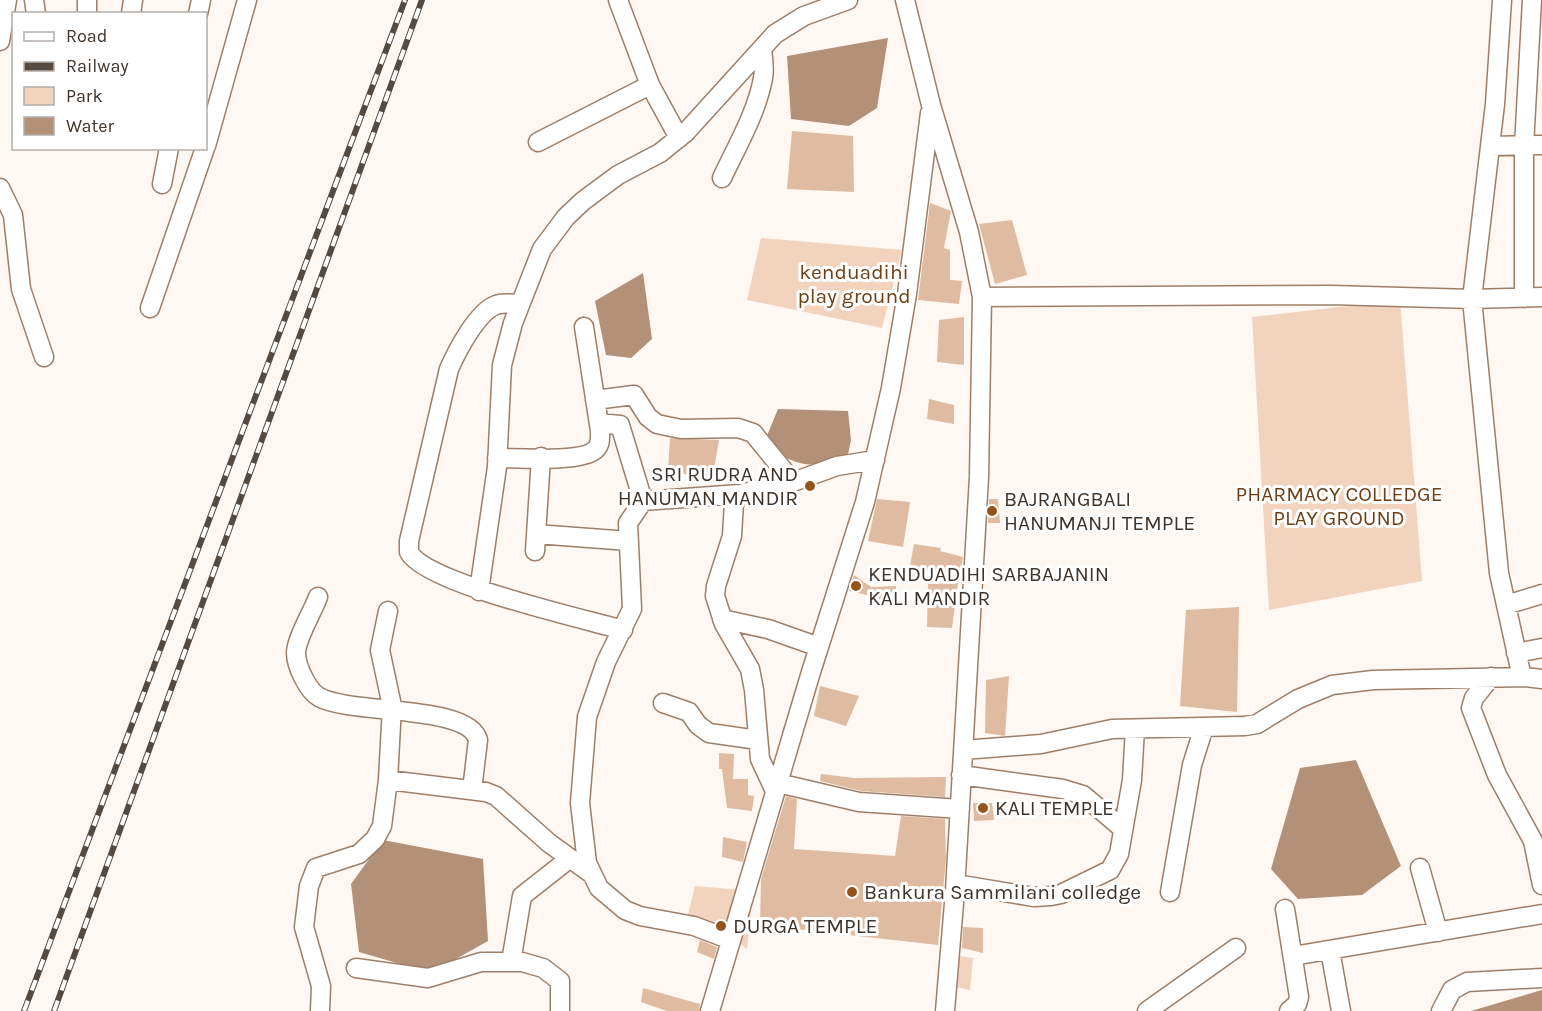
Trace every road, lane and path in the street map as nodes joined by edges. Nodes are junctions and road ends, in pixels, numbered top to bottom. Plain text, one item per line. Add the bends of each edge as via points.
1 (7, 0) edge
2 (248, 0) edge
3 (618, 0) edge
4 (848, 0) edge
5 (904, 0) edge
6 (1502, 0) edge
7 (1532, 0) edge
8 (0, 41) edge
9 (762, 49) junction
10 (650, 85) junction
11 (931, 105) junction
12 (679, 138) junction
13 (207, 140) edge
14 (538, 142) dead end
15 (1490, 146) junction
16 (1533, 146) edge
17 (169, 150) edge
18 (204, 150) edge
19 (722, 178) dead end
20 (162, 184) dead end
21 (0, 188) edge
22 (982, 297) junction
23 (1533, 297) edge
24 (1472, 299) junction
25 (520, 304) junction
26 (150, 308) dead end
27 (584, 327) dead end
28 (44, 357) dead end
29 (595, 400) junction
30 (599, 423) junction
31 (497, 458) junction
32 (541, 458) junction
33 (875, 460) junction
34 (793, 482) junction
35 (740, 494) junction
36 (643, 501) junction
37 (629, 541) junction
38 (479, 591) junction
39 (1542, 594) edge
40 (318, 597) dead end
41 (1506, 605) junction
42 (388, 610) dead end
43 (722, 619) junction
44 (623, 630) junction
45 (819, 647) junction
46 (1542, 648) edge
47 (1516, 653) junction
48 (1491, 677) junction
49 (1533, 678) edge
50 (663, 703) dead end
51 (391, 712) junction
52 (1204, 727) junction
53 (1135, 729) junction
54 (758, 740) junction
55 (963, 750) junction
56 (961, 775) junction
57 (388, 780) junction
58 (776, 787) junction
59 (472, 790) junction
60 (960, 809) junction
61 (1123, 829) junction
62 (569, 859) junction
63 (1420, 868) dead end
64 (589, 872) junction
65 (956, 884) junction
66 (1542, 885) edge
67 (1170, 892) dead end
68 (1285, 909) dead end
69 (1542, 914) edge
70 (1438, 932) junction
71 (731, 940) junction
72 (1236, 948) dead end
73 (1330, 950) junction
74 (1293, 956) junction
75 (511, 962) junction
76 (356, 968) dead end
77 (1542, 978) edge
78 (320, 1011) edge
79 (560, 1011) edge
80 (710, 1011) edge
81 (945, 1011) edge
82 (1147, 1011) edge
83 (1289, 1011) edge
84 (1341, 1011) edge
85 (1441, 1011) edge

1 - 8 street
2 - 13 street
3 - 10 street
4 - 9 street via 787,24
5 - 11 street
6 - 15 street
7 - 16 street
9 - 12 street
9 - 19 street via 764,75 760,89
10 - 12 street
10 - 14 street
11 - 22 street via 969,232
11 - 33 street via 907,294
12 - 25 street via 618,175 566,217 542,249
15 - 16 street
15 - 24 street
16 - 23 street
17 - 20 street
18 - 26 street
21 - 28 street via 13,215 21,289
22 - 24 street via 1331,295
22 - 55 street via 979,477
23 - 24 street
24 - 41 street via 1499,573
25 - 31 street via 502,365
25 - 38 street via 489,309 464,338 449,369 409,541 411,556
27 - 29 street
29 - 30 street
29 - 34 street via 634,395 652,422 669,428 746,429 757,436
30 - 32 street via 600,442 588,455
30 - 36 street via 620,426
31 - 32 street
31 - 38 street
32 - 37 street via 536,542
33 - 34 street via 837,466
33 - 45 street
34 - 35 street
35 - 36 street
35 - 43 street via 734,502 730,545 716,586
36 - 37 street via 628,523
37 - 44 street via 633,600
38 - 44 street
39 - 41 street
40 - 51 street via 296,651 312,690 331,702
41 - 47 street
42 - 51 street via 380,650
43 - 45 street via 768,628
43 - 54 street via 750,669
44 - 64 street via 606,662 587,717 580,803
45 - 58 street
46 - 47 street
47 - 49 street via 1518,666
48 - 49 street
48 - 52 street via 1332,685 1257,723
48 - 66 street via 1471,708 1497,775 1533,841
50 - 54 street via 689,712 709,733
51 - 57 street
51 - 59 street via 446,717 463,722 476,732
52 - 53 street
52 - 67 street via 1192,765
53 - 55 street via 1094,732 1041,744
53 - 61 street via 1132,780
54 - 58 street via 763,769
55 - 56 street
56 - 60 street
56 - 61 street via 1083,795
57 - 59 street
57 - 78 street via 382,826 375,839 358,854 321,864 312,874 304,927 321,986
58 - 60 street via 859,802
58 - 71 street
59 - 62 street via 505,802
60 - 65 street
61 - 65 street via 1116,863 1110,870 1062,894 1034,897
62 - 64 street
62 - 75 street via 522,896
63 - 70 street
64 - 71 street via 599,888 633,914 684,923
65 - 81 street
68 - 74 street
69 - 70 street
70 - 73 street
71 - 80 street
72 - 82 street
73 - 74 street
73 - 84 street
74 - 83 street via 1299,997
75 - 76 street via 481,962 428,978
75 - 79 street via 535,964 557,977 562,988
77 - 85 street via 1467,981 1452,990

